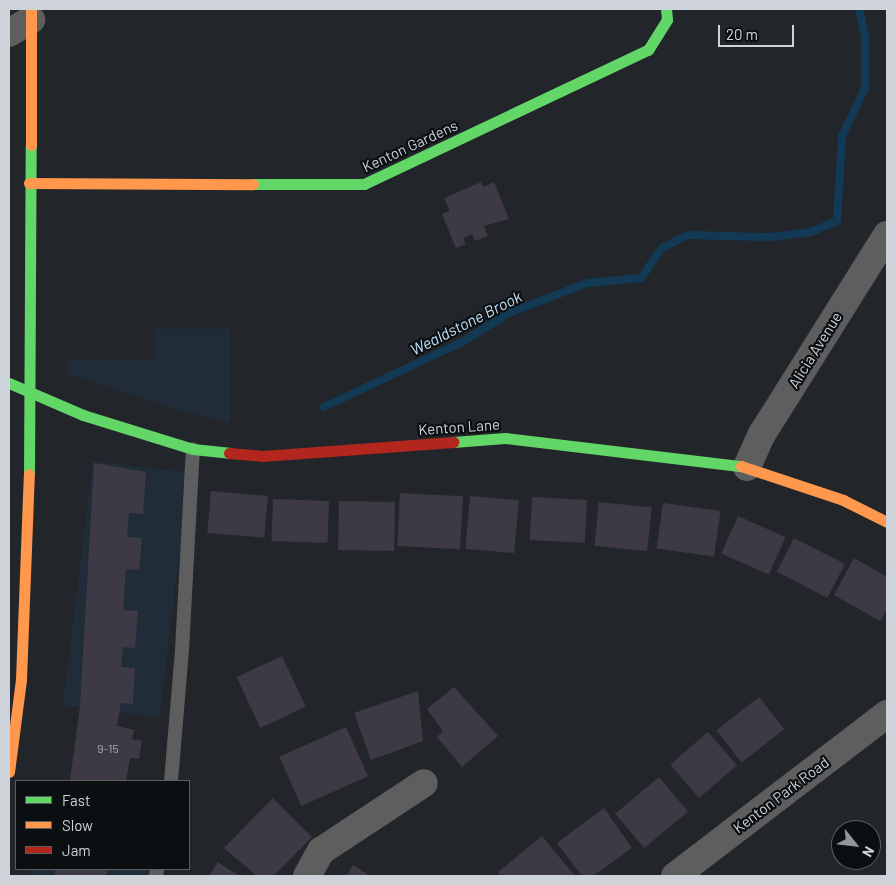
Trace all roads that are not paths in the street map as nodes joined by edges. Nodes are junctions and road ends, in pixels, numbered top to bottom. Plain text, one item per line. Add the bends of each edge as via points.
1 (666, 9) edge
2 (24, 21) edge
3 (29, 183) junction
4 (887, 235) edge
5 (9, 383) edge
6 (31, 394) junction
7 (193, 449) junction
8 (747, 467) junction
9 (887, 522) edge
10 (887, 714) edge
11 (9, 772) edge
12 (171, 780) edge
13 (424, 783) dead end
14 (307, 876) edge
15 (675, 876) edge

1 - 3 street, Kenton Gardens via 667,20 648,50 364,184
2 - 3 street
3 - 6 street
4 - 8 street, Alicia Avenue via 762,434
5 - 6 street, Kenton Lane
6 - 7 street, Kenton Lane via 83,415
6 - 11 street via 27,590 21,680
7 - 8 street, Kenton Lane via 262,456 505,438
7 - 12 lane via 182,660
8 - 9 street, Kenton Lane via 843,500
10 - 15 street, Kenton Park Road
13 - 14 street via 321,851

